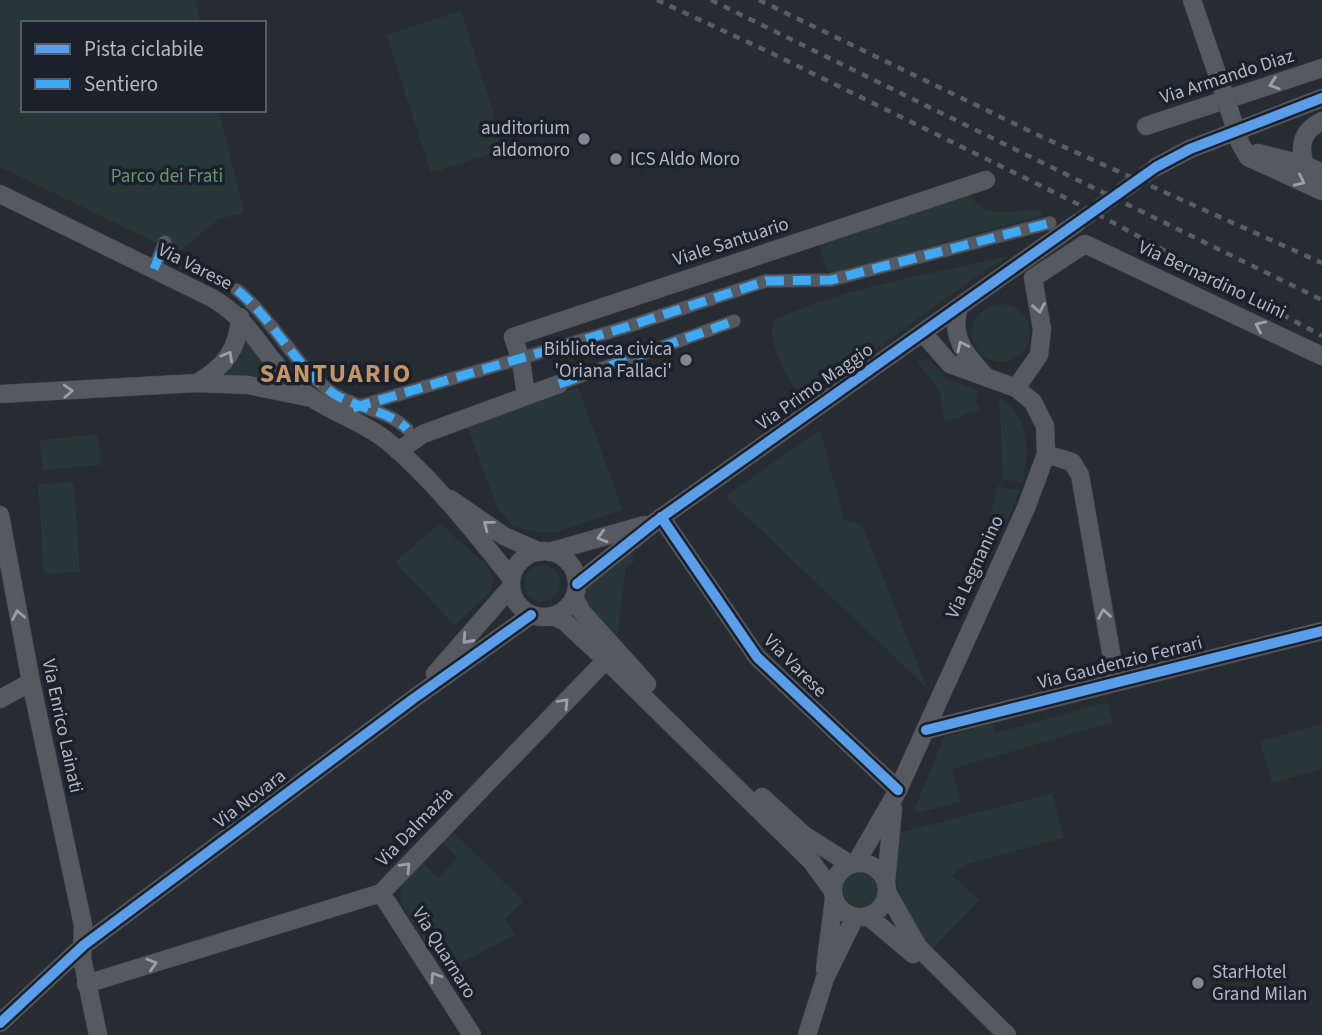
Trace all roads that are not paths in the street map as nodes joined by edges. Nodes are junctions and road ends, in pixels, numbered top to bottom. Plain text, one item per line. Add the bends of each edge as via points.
1 (1192, 0) edge
2 (1322, 68) edge
3 (1322, 98) edge
4 (1226, 100) junction
5 (1322, 121) edge
6 (1146, 126) dead end
7 (1240, 143) junction
8 (1305, 165) junction
9 (1156, 167) tunnel mouth
10 (1322, 173) edge
11 (986, 180) dead end
12 (1322, 191) edge
13 (0, 194) edge
14 (1050, 223) dead end
15 (1077, 223) tunnel mouth
16 (165, 242) dead end
17 (154, 269) junction
18 (237, 290) dead end
19 (959, 307) junction
20 (240, 317) junction
21 (734, 321) dead end
22 (923, 332) junction
23 (1322, 356) edge
24 (521, 360) junction
25 (986, 378) junction
26 (197, 383) junction
27 (559, 384) joint
28 (1016, 388) junction
29 (0, 394) edge
30 (526, 396) junction
31 (310, 397) junction
32 (353, 406) junction
33 (407, 429) dead end
34 (398, 451) junction
35 (1046, 454) junction
36 (440, 492) junction
37 (0, 515) edge
38 (658, 519) junction
39 (545, 552) junction
40 (511, 583) junction
41 (575, 591) junction
42 (531, 615) junction
43 (554, 616) junction
44 (1322, 631) edge
45 (606, 660) junction
46 (1116, 681) junction
47 (31, 682) junction
48 (0, 699) edge
49 (413, 699) junction
50 (926, 730) junction
51 (897, 792) junction
52 (853, 864) junction
53 (886, 887) junction
54 (381, 893) junction
55 (833, 895) junction
56 (861, 916) junction
57 (83, 945) junction
58 (825, 978) junction
59 (86, 984) junction
60 (0, 1023) edge
61 (98, 1035) edge
62 (472, 1035) edge
63 (807, 1035) edge
64 (993, 1035) edge
65 (1007, 1035) edge

1 - 4 street
2 -> 4 street, Via Armando Diaz
3 - 9 street via 1190,149
4 - 6 street, Via Armando Diaz
4 - 7 street, bridge
5 - 8 street via 1303,137
7 - 8 street
7 -> 12 street via 1248,157
8 - 10 street
11 - 24 street, Viale Santuario via 513,337
13 - 17 street, Via Varese
14 - 24 street via 831,280 766,281
15 - 19 street, Via Primo Maggio
16 - 17 street
17 - 20 street, Via Varese
18 - 32 street via 325,386
19 - 22 street, Via Primo Maggio
25 -> 19 street, Via Legnanino via 962,352 955,325
26 -> 20 street via 231,356
20 - 31 street, Via Varese via 279,369
21 - 27 street
22 - 25 street, Via Legnanino via 950,365
22 - 38 street, Via Primo Maggio
23 -> 28 street, Via Bernardino Luini via 1085,244 1033,278 1042,328 1038,355
24 - 30 street, Viale Santuario
24 - 32 street
25 - 28 street, Via Legnanino
29 -> 26 street
26 - 31 street via 248,385
27 - 30 street
28 - 35 street, Via Legnanino via 1041,414
30 - 34 street via 422,434
31 - 34 street, Via Varese via 370,429
32 - 33 street via 401,422
34 - 36 street, Via Varese
46 -> 35 street via 1080,475 1072,462
35 - 50 street, Via Legnanino
39 -> 36 street, Via Varese via 504,536
36 - 40 street, Via Varese
47 -> 37 street, Via Enrico Lainati
38 -> 39 street, Via Primo Maggio
38 - 41 street, Via Primo Maggio
38 - 51 street, Via Varese via 757,657
39 - 40 street via 525,557
39 - 41 street via 558,555 572,567
40 - 42 street via 517,604
40 -> 49 street, Via Novara
41 - 43 street via 569,605
41 - 52 street via 582,612 705,744 804,835
42 - 43 street
42 - 49 street, Via Novara
43 - 45 street
44 - 46 street, Via Gaudenzio Ferrari
54 -> 45 street, Via Dalmazia
45 - 55 street via 811,861
46 - 50 street, Via Gaudenzio Ferrari
47 - 48 street
47 - 57 street, Via Enrico Lainati via 83,925
49 - 57 street, Via Novara
50 - 51 street, Via Legnanino
51 - 52 street, Via Legnanino
51 - 53 street, Via Legnanino
52 - 53 street via 875,867
52 - 55 street via 837,875
53 - 56 street via 881,907
53 - 65 street via 911,939
59 -> 54 street, Via Dalmazia
62 -> 54 street, Via Quarnaro
55 - 56 street via 846,914
55 - 58 street
56 - 58 street
56 - 64 street via 891,932
57 - 59 street, Via Enrico Lainati
57 - 60 street, Via Novara
58 - 63 street
59 - 61 street, Via Enrico Lainati

